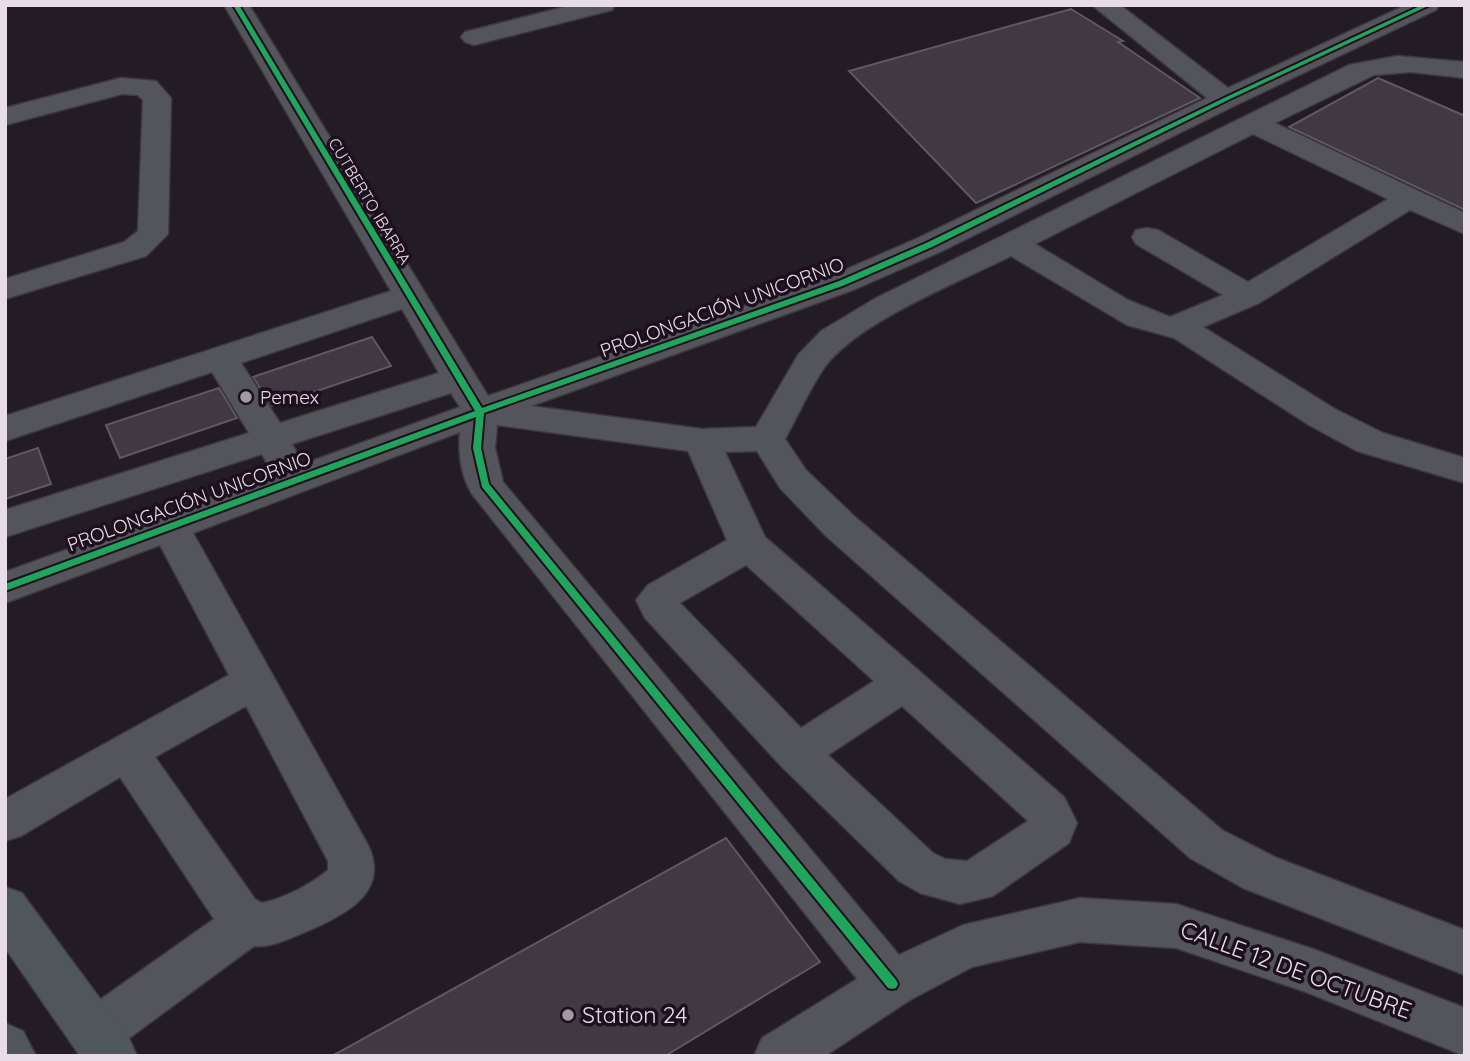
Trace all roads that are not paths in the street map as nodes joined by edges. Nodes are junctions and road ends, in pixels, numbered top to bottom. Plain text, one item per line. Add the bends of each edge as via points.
1 (236, 5) edge
2 (603, 5) edge
3 (1104, 5) edge
4 (1427, 5) edge
5 (474, 37) dead end
6 (1465, 70) edge
7 (1226, 99) junction
8 (5, 117) edge
9 (1254, 124) junction
10 (1398, 206) dead end
11 (1465, 225) edge
12 (1147, 237) dead end
13 (1013, 243) junction
14 (5, 289) edge
15 (410, 295) junction
16 (1248, 296) junction
17 (1180, 327) junction
18 (219, 358) junction
19 (470, 395) junction
20 (5, 429) edge
21 (270, 437) junction
22 (767, 439) junction
23 (702, 441) junction
24 (1465, 471) edge
25 (294, 481) junction
26 (5, 524) edge
27 (170, 527) junction
28 (749, 545) junction
29 (5, 588) edge
30 (254, 682) junction
31 (905, 682) junction
32 (127, 751) junction
33 (797, 753) junction
34 (5, 822) edge
35 (5, 908) edge
36 (247, 923) junction
37 (1465, 953) edge
38 (892, 984) junction
39 (1465, 1032) edge
40 (103, 1044) edge
41 (5, 1048) edge
42 (10, 1056) edge
43 (780, 1056) edge

1 - 15 street, CUTBERTO IBARRA
2 - 5 street
3 - 7 street
4 - 7 street, PROLONGACIÓN UNICORNIO
6 - 9 street via 1409,64 1373,66
7 - 19 street, PROLONGACIÓN UNICORNIO via 842,283
8 - 14 street via 121,86 146,87 157,98 153,234 135,249
9 - 11 street
9 - 13 street
10 - 16 street
12 - 16 street
13 - 17 street via 1140,319 1164,329
13 - 22 street via 833,338 810,363
15 - 18 street
15 - 19 street, CUTBERTO IBARRA
16 - 17 street
17 - 24 street via 1370,442
18 - 20 street
18 - 21 street
19 - 21 street
19 - 23 street
19 - 25 street, PROLONGACIÓN UNICORNIO
19 - 38 street via 485,485
21 - 25 street
21 - 26 street
22 - 23 street
22 - 37 street via 793,479 840,526 1206,844 1260,873
23 - 28 street
25 - 27 street, PROLONGACIÓN UNICORNIO
27 - 29 street, PROLONGACIÓN UNICORNIO
27 - 30 street
28 - 31 street
28 - 33 street via 656,600 664,614
30 - 32 street
30 - 36 street via 311,781 351,859 352,871 334,893 274,922
31 - 33 street
31 - 33 street via 1048,811 1054,823 1049,833 976,881 937,878 902,856
32 - 34 street
32 - 36 street
35 - 40 main road
36 - 40 street
38 - 39 street, CALLE 12 DE OCTUBRE via 963,947 1080,920 1176,926 1312,972
38 - 43 street, CALLE 12 DE OCTUBRE
41 - 42 main road

